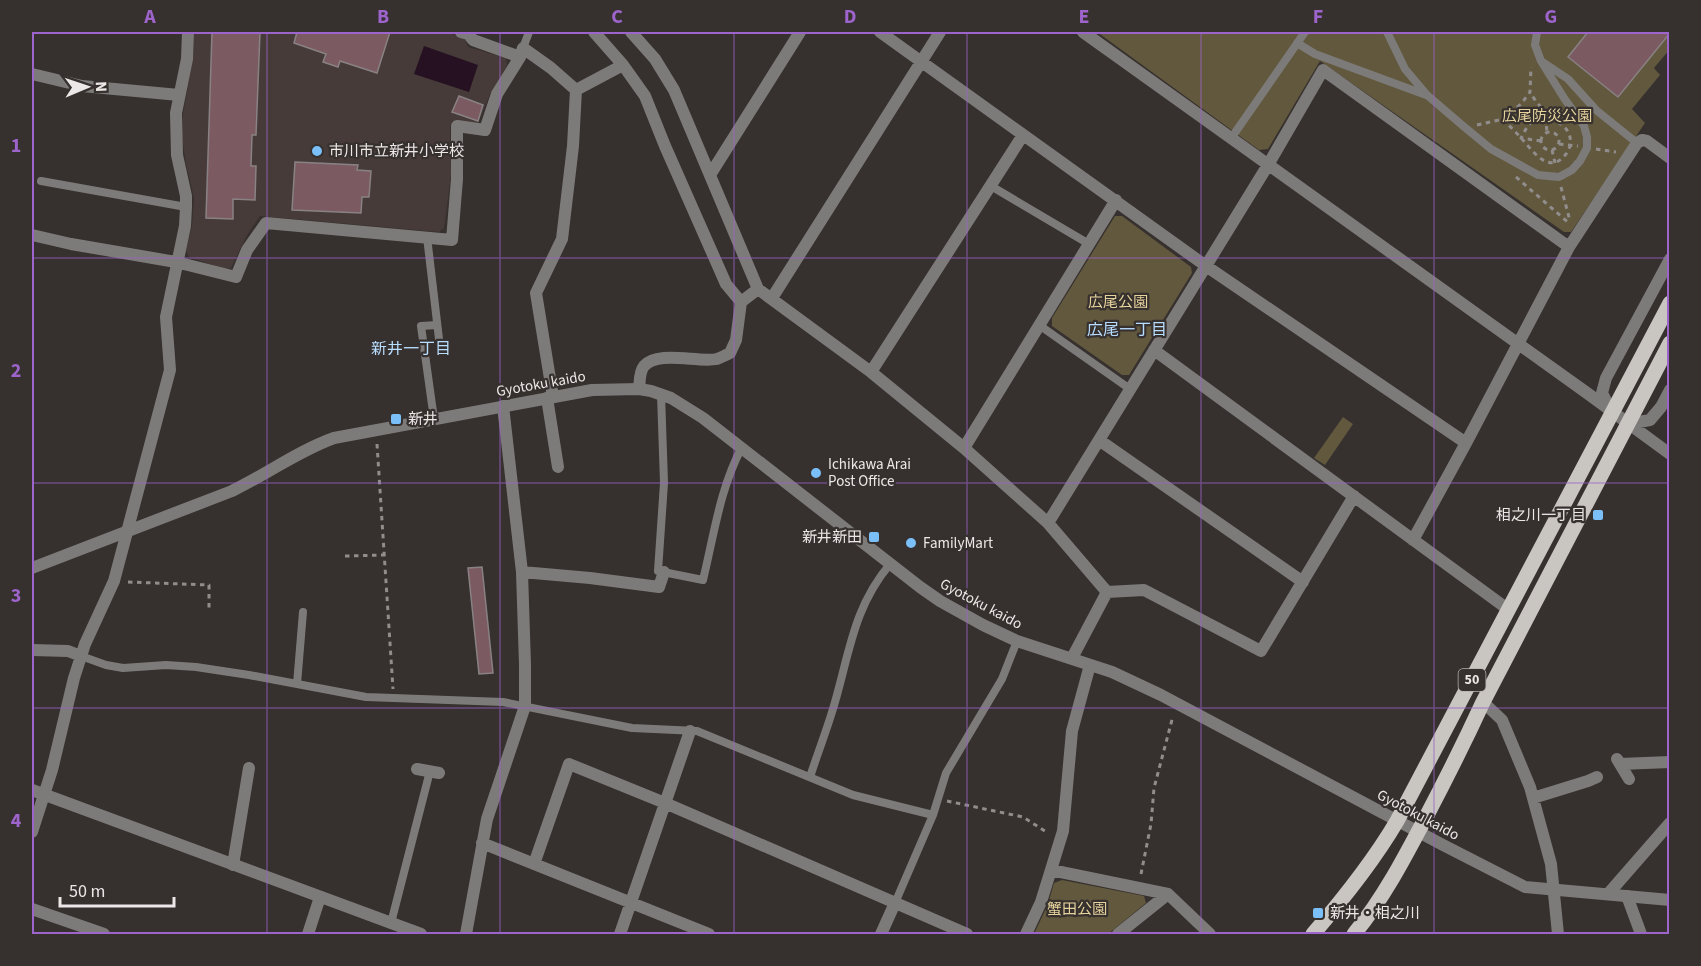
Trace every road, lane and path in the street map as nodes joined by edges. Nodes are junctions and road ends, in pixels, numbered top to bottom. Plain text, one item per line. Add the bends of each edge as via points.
1 (188, 32) edge
2 (461, 32) edge
3 (529, 32) edge
4 (594, 32) edge
5 (631, 32) edge
6 (800, 32) edge
7 (880, 32) edge
8 (940, 32) edge
9 (1083, 32) edge
10 (1305, 32) edge
11 (1387, 32) edge
12 (1537, 32) edge
13 (1297, 43) junction
14 (1535, 45) junction
15 (522, 52) junction
16 (921, 61) junction
17 (1541, 61) junction
18 (623, 65) junction
19 (32, 74) edge
20 (576, 90) junction
21 (1530, 93) junction
22 (179, 95) junction
23 (1427, 95) junction
24 (1545, 111) junction
25 (1503, 119) junction
26 (1462, 125) junction
27 (1547, 132) junction
28 (1023, 135) junction
29 (1232, 137) junction
30 (1521, 138) junction
31 (1541, 141) junction
32 (1637, 144) junction
33 (1670, 158) edge
34 (1268, 165) junction
35 (1508, 170) dead end
36 (710, 176) junction
37 (40, 181) dead end
38 (991, 186) junction
39 (1116, 201) junction
40 (186, 207) junction
41 (1571, 225) dead end
42 (32, 235) edge
43 (426, 237) junction
44 (1089, 244) junction
45 (1569, 247) junction
46 (1670, 259) edge
47 (176, 262) junction
48 (1206, 266) junction
49 (758, 289) junction
50 (772, 298) junction
51 (741, 302) junction
52 (1669, 304) edge
53 (437, 325) junction
54 (1040, 325) junction
55 (439, 339) dead end
56 (1670, 343) edge
57 (1518, 344) junction
58 (1154, 350) junction
59 (871, 372) junction
60 (639, 389) junction
61 (1130, 389) junction
62 (1670, 390) edge
63 (661, 394) junction
64 (550, 397) junction
65 (503, 406) junction
66 (1612, 412) junction
67 (434, 419) junction
68 (1628, 424) junction
69 (375, 430) junction
70 (1099, 440) junction
71 (1466, 443) junction
72 (742, 447) junction
73 (964, 448) junction
74 (1670, 454) edge
75 (558, 466) dead end
76 (1354, 496) junction
77 (1048, 523) junction
78 (127, 531) junction
79 (1413, 540) junction
80 (385, 555) junction
81 (345, 556) dead end
82 (890, 564) junction
83 (32, 568) edge
84 (522, 572) junction
85 (664, 572) junction
86 (114, 581) junction
87 (1303, 582) junction
88 (1107, 592) junction
89 (208, 609) dead end
90 (1509, 610) junction
91 (303, 612) dead end
92 (1017, 641) junction
93 (32, 650) edge
94 (81, 656) junction
95 (1072, 658) junction
96 (1090, 665) junction
97 (297, 684) junction
98 (394, 699) junction
99 (1483, 702) junction
100 (1176, 703) junction
101 (525, 706) junction
102 (690, 731) junction
103 (1670, 762) edge
104 (249, 768) dead end
105 (417, 769) dead end
106 (434, 772) joint
107 (810, 777) junction
108 (1597, 777) dead end
109 (1629, 779) dead end
110 (32, 790) edge
111 (44, 795) junction
112 (1533, 798) junction
113 (938, 799) junction
114 (665, 803) junction
115 (933, 815) junction
116 (1397, 821) junction
117 (1670, 823) edge
118 (32, 832) edge
119 (1418, 832) junction
120 (1060, 841) junction
121 (482, 843) junction
122 (534, 864) junction
123 (233, 865) junction
124 (1051, 870) junction
125 (1139, 888) junction
126 (1554, 890) junction
127 (1168, 894) junction
128 (1608, 894) junction
129 (1627, 896) junction
130 (320, 897) junction
131 (1670, 900) edge
132 (631, 903) junction
133 (895, 903) junction
134 (32, 909) edge
135 (391, 923) junction
136 (104, 934) edge
137 (308, 934) edge
138 (422, 934) edge
139 (466, 934) edge
140 (620, 934) edge
141 (709, 934) edge
142 (881, 934) edge
143 (967, 934) edge
144 (1026, 934) edge
145 (1118, 934) edge
146 (1210, 934) edge
147 (1313, 934) edge
148 (1354, 934) edge
149 (1558, 934) edge
150 (1641, 934) edge

1 - 22 street
2 - 15 street via 473,40
3 - 15 lane
4 - 18 street
5 - 36 street via 655,59 674,90
6 - 36 street
7 - 16 street
8 - 16 street
9 - 29 street
10 - 13 lane
11 - 23 lane via 1405,69
12 - 14 lane
13 - 23 lane via 1315,54
13 - 29 lane
14 - 17 lane
14 - 21 path
15 - 20 street via 551,68
15 - 43 street via 497,94 485,130 457,126 452,240
16 - 28 street
16 - 50 street
17 - 26 lane via 1584,126 1587,148 1572,170 1559,177 1538,175 1491,149
17 - 32 lane via 1568,79 1596,110
18 - 20 street
18 - 51 street via 645,96 726,284
19 - 22 street via 82,86
20 - 64 street via 562,239 536,293
21 - 24 path
21 - 25 path
22 - 40 street via 177,155
23 - 26 lane
24 - 27 path
24 - 30 path via 1527,126
24 - 30 path via 1569,135 1570,147 1564,157 1554,162 1542,160
25 - 26 path
25 - 30 path
27 - 31 path
27 - 31 path via 1557,136 1557,147 1546,150
28 - 38 street
28 - 39 street
29 - 34 street
30 - 31 path
32 - 33 street via 1647,141
32 - 45 street
34 - 45 street via 1323,70
34 - 48 street
34 - 57 street
35 - 41 path
36 - 49 street
37 - 40 lane
38 - 44 lane
38 - 59 street
39 - 44 street
39 - 48 street
40 - 47 street
42 - 47 street
43 - 47 street via 266,222 247,250 236,277
43 - 53 lane
44 - 54 street
45 - 57 street
46 - 66 street via 1606,378 1602,393
47 - 78 street via 166,317 170,370
48 - 58 street
48 - 71 street
49 - 50 street
49 - 51 street
50 - 59 street
51 - 60 street via 736,340 730,353 717,359 652,360 642,370
52 - 66 main road, 50
53 - 55 lane
53 - 67 lane via 421,326
54 - 61 lane
54 - 73 street
56 - 68 main road, 50
57 - 66 street
57 - 71 street
58 - 61 street
58 - 76 street
59 - 73 street
60 - 63 street, Gyotoku kaido
60 - 64 street, Gyotoku kaido via 592,390
61 - 70 street
62 - 68 street via 1650,420
63 - 72 street, Gyotoku kaido via 684,405
63 - 85 lane via 664,483 658,571
64 - 65 street, Gyotoku kaido
64 - 75 street
65 - 67 street, Gyotoku kaido
65 - 84 street
66 - 68 street
66 - 90 main road, 50
67 - 69 street, Gyotoku kaido
68 - 74 street
68 - 99 main road, 50
69 - 78 street, Gyotoku kaido via 316,444 232,491
69 - 80 path
70 - 77 street
70 - 87 street
71 - 79 street
72 - 82 street, Gyotoku kaido
72 - 85 lane via 724,489 704,579
73 - 77 street
76 - 79 street
76 - 87 street
77 - 88 street
78 - 83 street, Gyotoku kaido
78 - 86 street
79 - 90 street
80 - 81 path
80 - 98 path
82 - 92 street, Gyotoku kaido via 940,601
82 - 107 lane via 877,580 855,626 836,701
84 - 85 street via 659,587
84 - 101 street
86 - 89 path via 209,585
86 - 94 street
87 - 88 street via 1261,651 1144,590
88 - 95 street
90 - 116 main road, 50
91 - 97 lane
92 - 95 street, Gyotoku kaido
92 - 113 lane via 1002,679 946,773
93 - 94 street via 68,651
94 - 97 lane via 123,668 196,667
94 - 111 street
95 - 96 street, Gyotoku kaido
96 - 100 street, Gyotoku kaido
96 - 120 street via 1072,731
97 - 98 lane
98 - 101 lane
99 - 112 street via 1502,720
99 - 119 main road, 50
100 - 116 street, Gyotoku kaido
100 - 125 path via 1154,788
101 - 102 lane via 632,728
101 - 121 street
102 - 107 lane
102 - 114 street
103 - 109 street via 1618,761
104 - 123 street
105 - 106 street
106 - 135 lane
107 - 115 lane via 853,795
108 - 112 street
110 - 111 street
111 - 118 street
111 - 123 street
112 - 126 street
113 - 115 lane
113 - 120 path via 1023,817
114 - 122 street via 569,764
114 - 132 street
114 - 133 street
115 - 133 lane
116 - 119 street, Gyotoku kaido
116 - 147 main road, 50 via 1361,877
117 - 128 street
119 - 126 street, Gyotoku kaido via 1525,886
119 - 148 main road, 50
120 - 124 street
121 - 122 street
121 - 139 street
122 - 132 street
123 - 130 street
124 - 125 street
124 - 144 street
125 - 127 street
126 - 128 street, Gyotoku kaido
126 - 149 street
127 - 145 street
127 - 146 street
128 - 129 street, Gyotoku kaido
129 - 131 street, Gyotoku kaido
129 - 150 street
130 - 135 street
130 - 137 street
132 - 140 street
132 - 141 street
133 - 142 street
133 - 143 street
134 - 136 street
135 - 138 street

